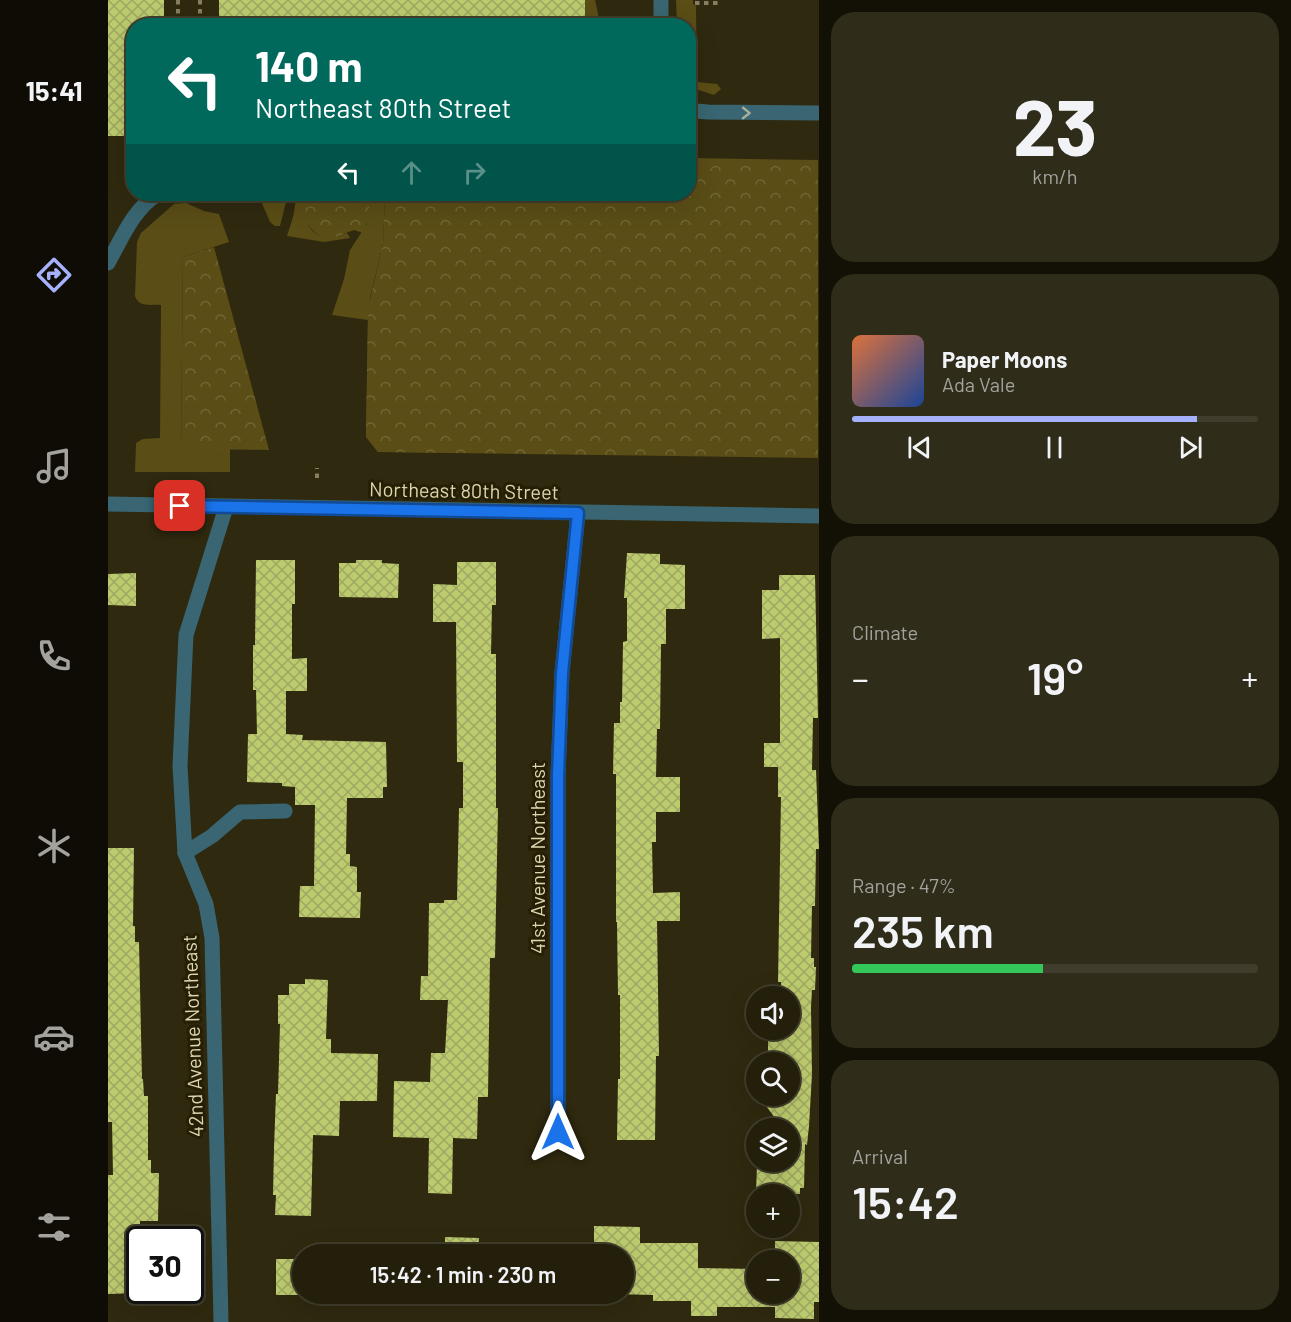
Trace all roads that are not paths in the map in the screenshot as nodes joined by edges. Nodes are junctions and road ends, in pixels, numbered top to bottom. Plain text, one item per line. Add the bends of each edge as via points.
1 (661, 0) edge
2 (661, 18) edge
3 (696, 111) edge
4 (819, 114) edge
5 (149, 201) edge
6 (108, 263) edge
7 (108, 504) edge
8 (226, 507) junction
9 (578, 513) junction
10 (819, 516) edge
11 (285, 811) dead end
12 (185, 853) junction
13 (558, 1132) dead end
14 (221, 1322) edge

1 - 2 street
3 -> 4 street
5 - 6 street via 130,223
7 - 8 street, Northeast 80th Street
8 - 9 street, Northeast 80th Street
8 - 12 street, 42nd Avenue Northeast via 186,635 180,766
9 - 10 street, Northeast 80th Street
9 - 13 street, 41st Avenue Northeast via 562,673 558,776
11 - 12 street via 240,812
12 - 14 street, 42nd Avenue Northeast via 206,904 212,938

